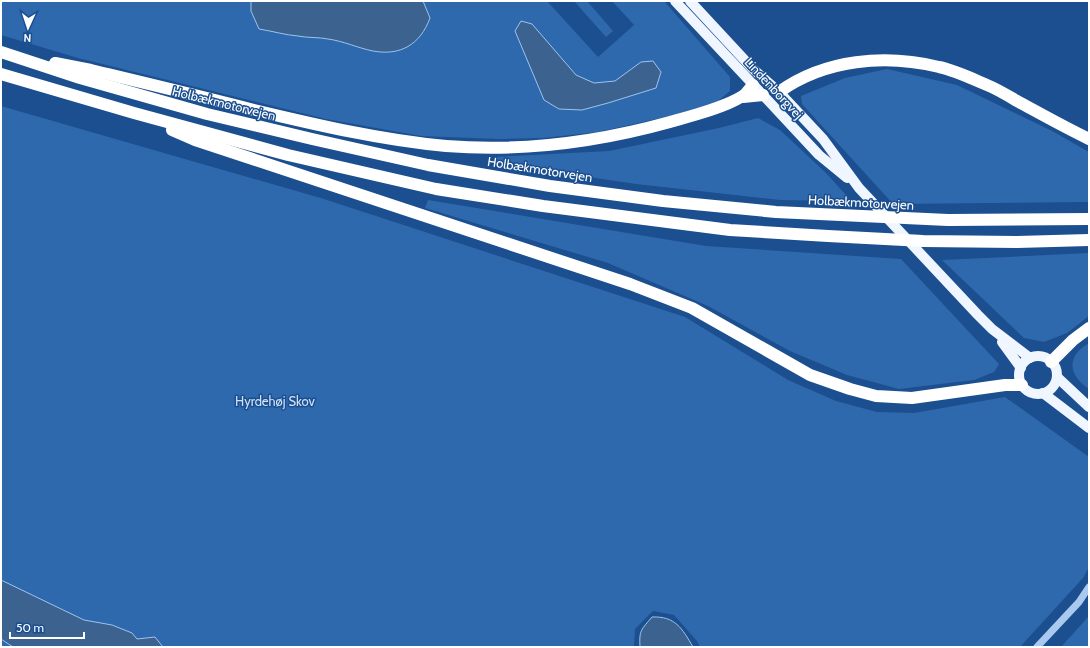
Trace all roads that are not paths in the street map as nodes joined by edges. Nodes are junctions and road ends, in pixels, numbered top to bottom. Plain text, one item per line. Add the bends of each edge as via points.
1 (675, 1) edge
2 (690, 1) edge
3 (6, 54) edge
4 (1, 74) edge
5 (753, 85) junction
6 (763, 95) junction
7 (743, 97) junction
8 (776, 100) junction
9 (134, 113) junction
10 (1089, 139) edge
11 (860, 189) junction
12 (1089, 219) edge
13 (1089, 240) edge
14 (1089, 328) edge
15 (992, 329) junction
16 (1030, 358) junction
17 (1051, 362) junction
18 (1021, 368) junction
19 (1057, 377) junction
20 (1022, 385) junction
21 (1043, 393) junction
22 (1089, 407) edge
23 (1089, 428) edge
24 (1089, 587) edge
25 (1037, 647) edge

1 - 5 main road, Lindenborgvej
2 - 8 main road, Lindenborgvej via 752,68
3 - 7 highway via 91,70 331,128 447,146 543,145 602,138 697,114
3 - 12 highway, Holbækmotorvejen via 207,114 428,165 550,186 663,202 776,212 948,220
4 - 9 highway
5 - 6 main road, Lindenborgvej
5 - 7 highway
6 - 7 highway
6 - 8 main road
8 - 10 highway via 792,83 822,70 848,63 903,61 940,67 988,85
8 - 11 main road, Lindenborgvej via 819,155
8 - 11 main road, Lindenborgvej via 823,139
9 - 13 highway via 288,155 436,189 646,220 730,230 923,241
9 - 20 highway via 195,140 630,284 685,305 810,375 850,389 876,396 912,398
11 - 15 main road, Lindenborgvej
14 - 17 highway
15 - 16 main road, Lindenborgvej
15 - 18 main road, Lindenborgvej
16 - 17 main road via 1041,357
16 - 18 main road
17 - 19 main road via 1056,369
18 - 20 main road via 1019,379
19 - 21 main road via 1052,388
19 - 22 main road
20 - 21 main road via 1030,393
21 - 23 main road
24 - 25 street via 1079,602

